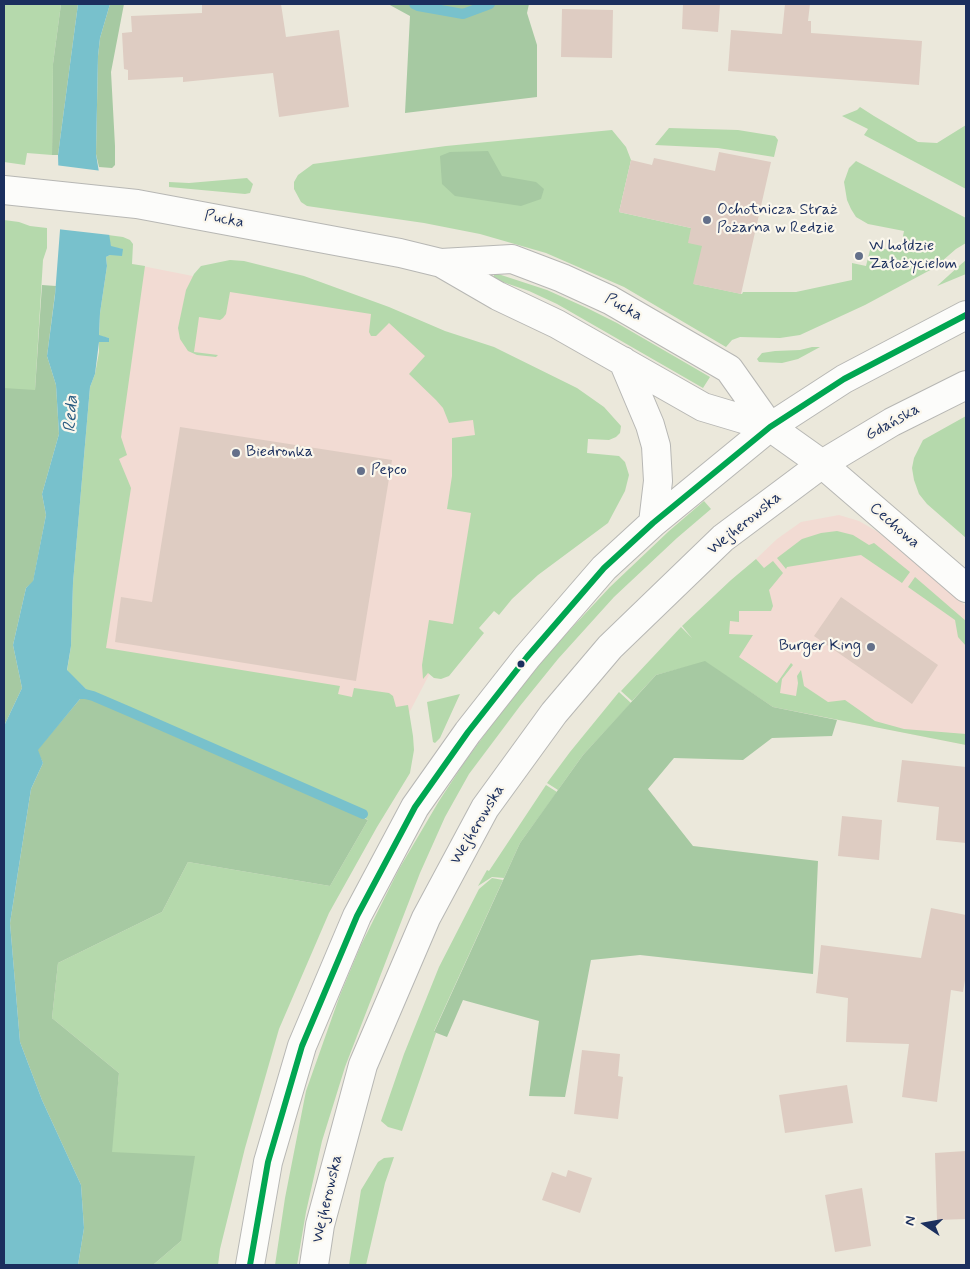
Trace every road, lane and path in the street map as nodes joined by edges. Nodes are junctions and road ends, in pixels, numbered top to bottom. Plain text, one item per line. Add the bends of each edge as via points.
1 (4, 190) edge
2 (442, 263) junction
3 (966, 315) edge
4 (623, 361) junction
5 (966, 385) edge
6 (770, 427) junction
7 (822, 464) junction
8 (653, 523) junction
9 (966, 588) edge
10 (250, 1265) edge
11 (314, 1265) edge

1 - 2 main road, Pucka via 172,210
2 - 4 main road, Pucka
2 - 6 main road, Pucka via 512,259 610,300 729,369
3 - 6 main road via 844,379
4 - 6 main road, Pucka via 703,407
4 - 8 main road via 656,446 658,481
5 - 7 main road, Gdańska via 892,422
6 - 7 main road, Pucka
6 - 8 main road
7 - 9 main road, Cechowa
7 - 11 main road, Wejherowska via 723,538 610,647 554,713 485,808 426,918 364,1065 320,1225
8 - 10 main road via 604,568 527,656 468,732 410,816 356,916 302,1046 268,1162

